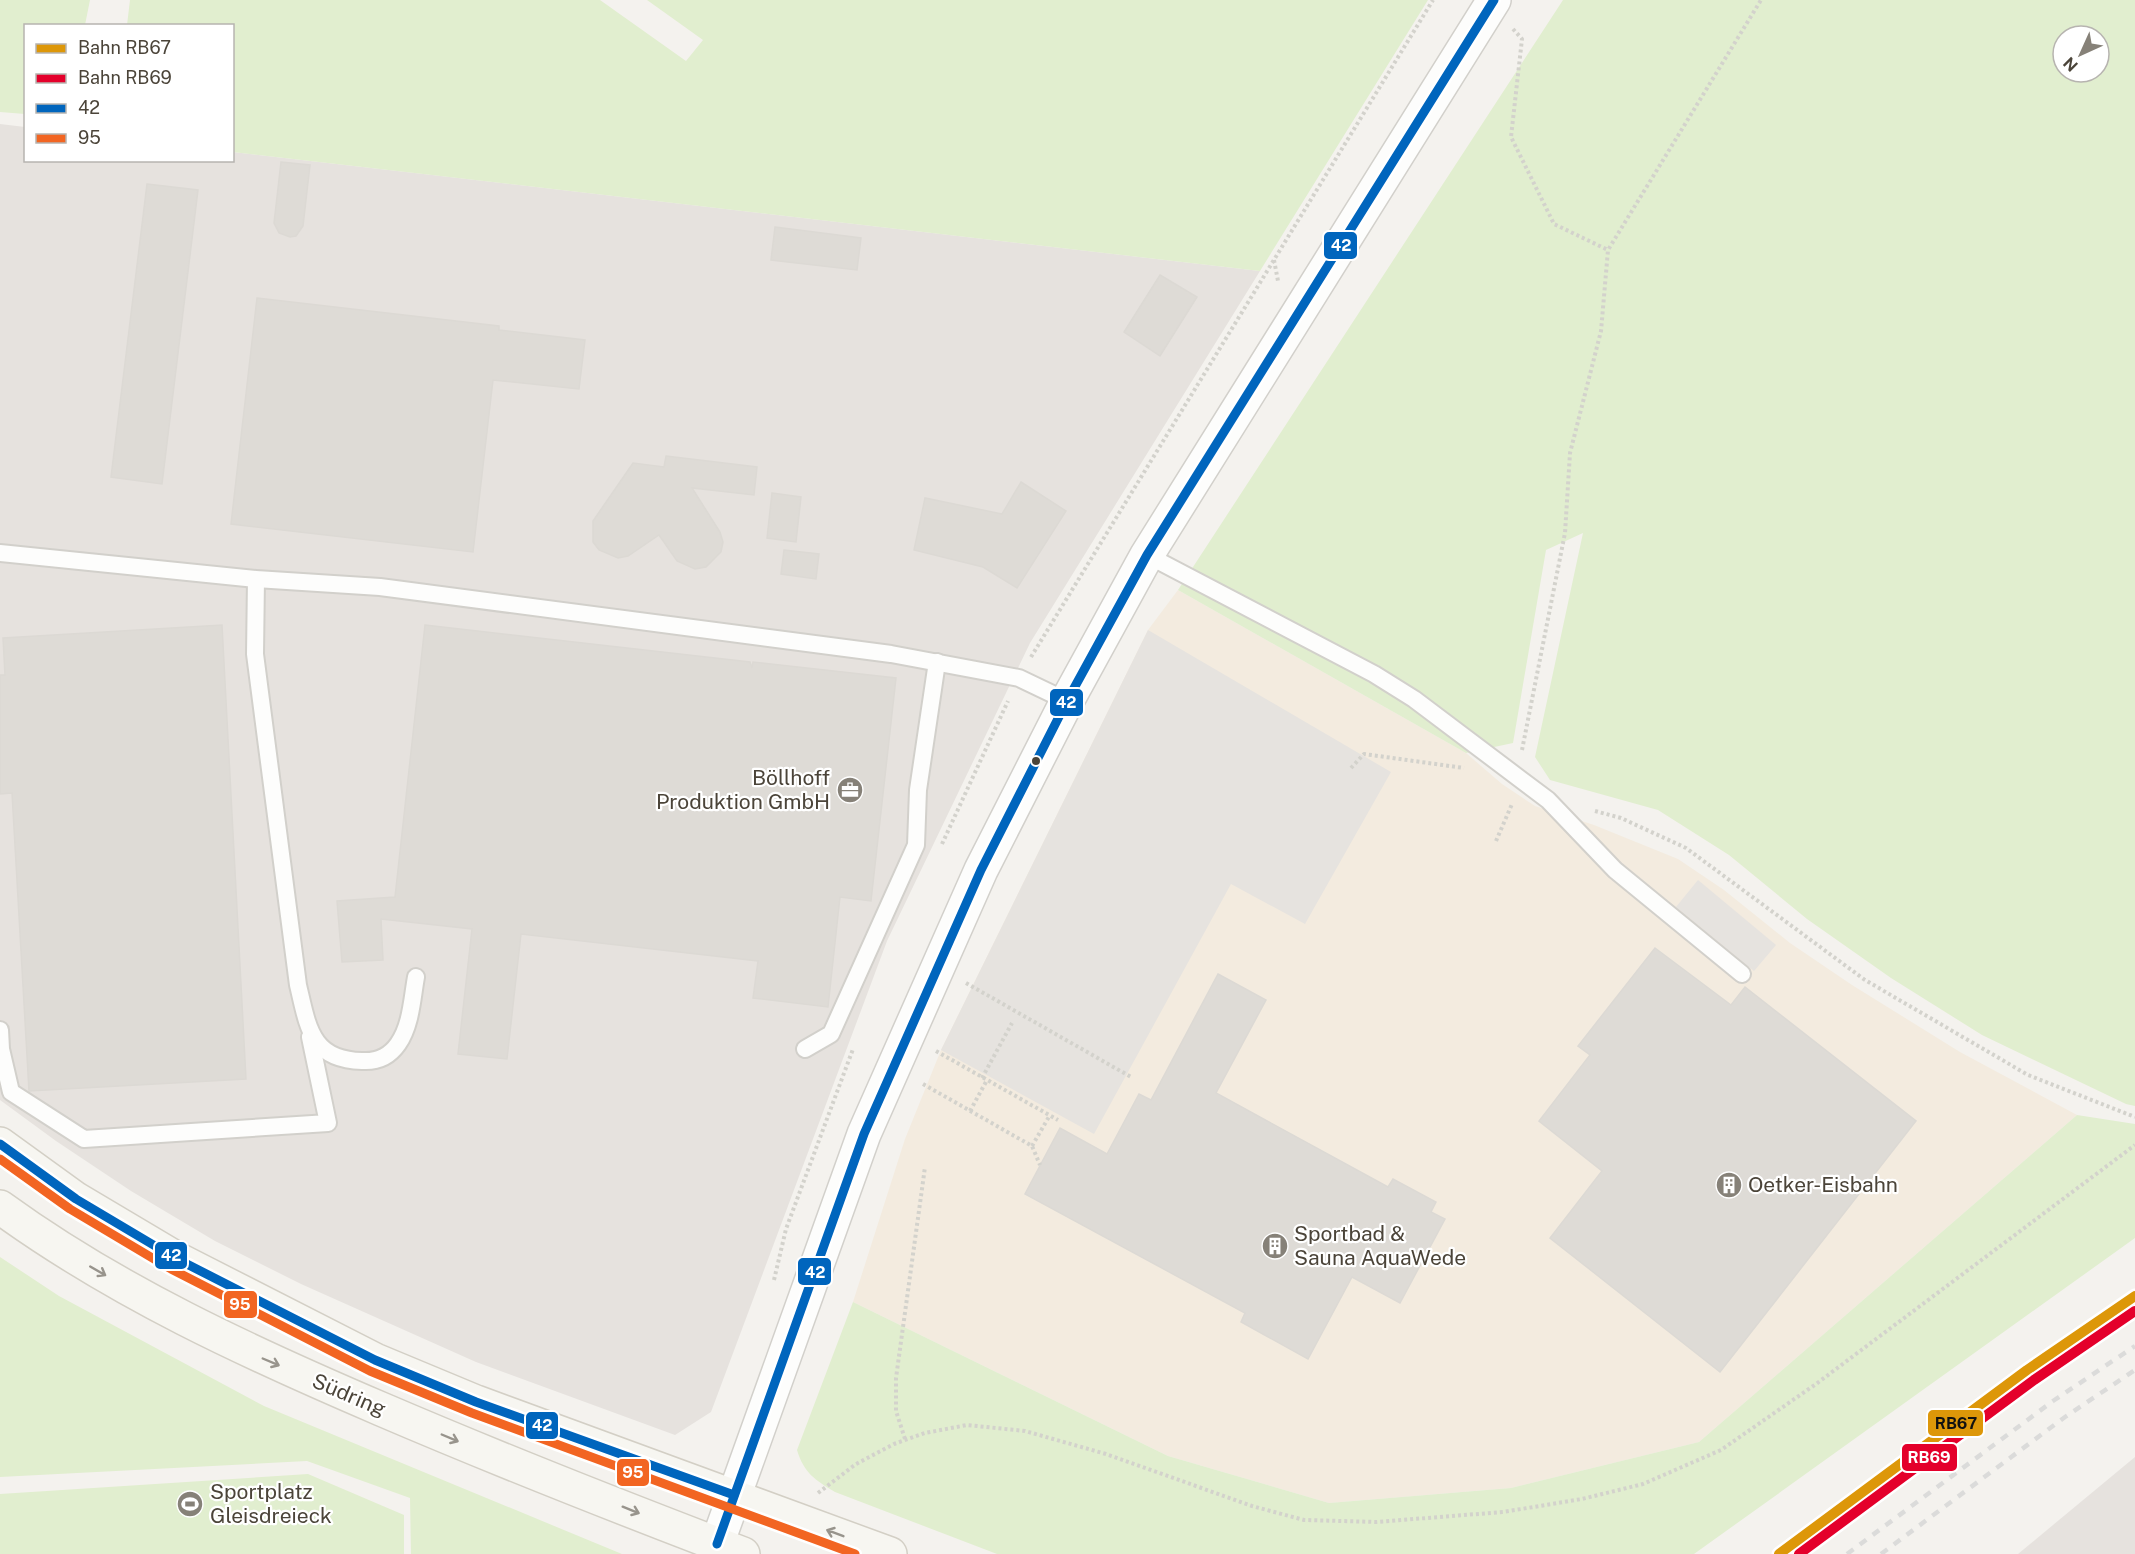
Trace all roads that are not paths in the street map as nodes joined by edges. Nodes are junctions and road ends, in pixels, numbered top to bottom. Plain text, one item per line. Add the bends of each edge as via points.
1 (1493, 3) edge
2 (0, 553) edge
3 (1147, 555) junction
4 (256, 579) junction
5 (937, 662) junction
6 (1067, 700) junction
7 (1742, 974) dead end
8 (416, 977) dead end
9 (308, 1028) junction
10 (0, 1030) edge
11 (805, 1049) dead end
12 (0, 1144) edge
13 (0, 1207) edge
14 (735, 1495) junction
15 (730, 1549) edge
16 (890, 1554) edge

1 - 3 street
2 - 4 lane
3 - 6 street
3 - 7 lane via 1374,674 1414,699 1548,800 1615,870
4 - 5 lane via 380,587
4 - 9 lane via 255,654 298,985
5 - 6 lane via 1019,678
5 - 11 lane via 918,790 916,845 831,1034
6 - 14 street via 981,870 864,1134
8 - 9 lane via 406,1028 398,1045 384,1059 339,1059 320,1048
9 - 10 lane via 328,1123 84,1138 11,1092
12 - 14 main road, Südring via 76,1199 177,1259 375,1360 476,1402
13 -> 15 main road, Südring via 48,1242 260,1357 484,1453
14 - 15 street, Südring
16 -> 14 main road, Südring

